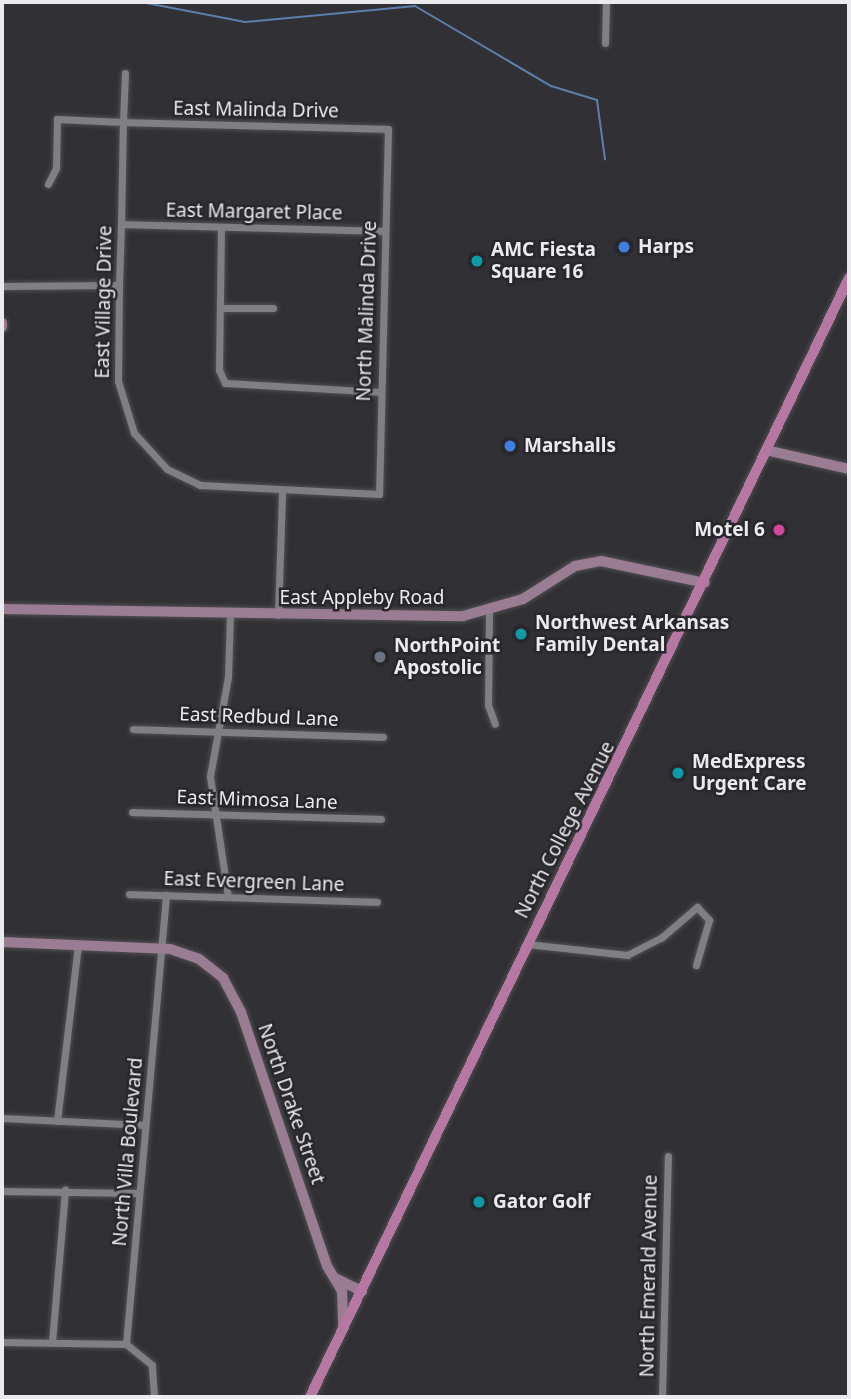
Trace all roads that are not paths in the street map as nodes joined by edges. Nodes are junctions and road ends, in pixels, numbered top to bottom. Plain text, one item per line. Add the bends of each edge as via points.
1 (606, 2) edge
2 (605, 43) dead end
3 (125, 73) dead end
4 (123, 122) junction
5 (388, 129) joint
6 (48, 184) dead end
7 (121, 224) junction
8 (221, 227) junction
9 (385, 231) junction
10 (849, 278) edge
11 (119, 285) junction
12 (2, 286) edge
13 (220, 308) junction
14 (273, 308) dead end
15 (380, 392) junction
16 (770, 451) junction
17 (849, 469) edge
18 (282, 492) junction
19 (379, 494) joint
20 (705, 583) junction
21 (2, 609) edge
22 (489, 613) junction
23 (230, 614) junction
24 (278, 616) junction
25 (495, 724) dead end
26 (134, 729) dead end
27 (216, 732) junction
28 (383, 737) dead end
29 (132, 812) dead end
30 (215, 814) junction
31 (381, 819) dead end
32 (129, 894) dead end
33 (166, 895) junction
34 (228, 897) junction
35 (377, 902) dead end
36 (2, 942) edge
37 (78, 944) junction
38 (527, 944) junction
39 (164, 948) junction
40 (696, 965) dead end
41 (2, 1118) edge
42 (57, 1121) junction
43 (145, 1125) junction
44 (668, 1156) dead end
45 (65, 1190) junction
46 (2, 1191) edge
47 (139, 1193) junction
48 (334, 1277) junction
49 (362, 1291) junction
50 (342, 1331) junction
51 (2, 1342) edge
52 (52, 1342) junction
53 (127, 1343) junction
54 (154, 1397) edge
55 (310, 1397) edge
56 (662, 1397) edge

1 - 2 street
3 - 4 street, East Village Drive
4 - 5 street, East Malinda Drive
4 - 6 street, East Malinda Drive via 57,119 56,168
4 - 7 street, East Village Drive
5 - 9 street, North Malinda Drive
7 - 8 street, East Margaret Place
7 - 11 street, East Village Drive
8 - 9 street, East Margaret Place
8 - 13 street
9 - 15 street, North Malinda Drive
10 - 16 main road, North College Avenue
11 - 12 street
11 - 18 street, East Village Drive via 119,393 144,447 167,469 200,485
13 - 14 street
13 - 15 street via 219,370 225,383
15 - 19 street, North Malinda Drive
16 - 17 street
16 - 20 main road, North College Avenue
18 - 19 street, East Village Drive
18 - 24 street
20 - 22 street, East Appleby Road via 592,561
20 - 38 main road, North College Avenue
21 - 23 street, East Appleby Road
22 - 24 street, East Appleby Road
22 - 25 street via 488,705
23 - 24 street, East Appleby Road
23 - 27 street via 228,677
26 - 27 street, East Redbud Lane
27 - 28 street, East Redbud Lane
27 - 30 street via 210,765
29 - 30 street, East Mimosa Lane
30 - 31 street, East Mimosa Lane
30 - 34 street
32 - 33 street, East Evergreen Lane
33 - 34 street, East Evergreen Lane
33 - 39 street, North Villa Boulevard
34 - 35 street, East Evergreen Lane
36 - 37 street, North Drake Street
37 - 39 street, North Drake Street
37 - 42 street
38 - 40 street via 627,955 662,938 697,907 709,920
38 - 49 main road, North College Avenue
39 - 43 street, North Villa Boulevard
39 - 48 street, North Drake Street via 208,964 233,993
41 - 42 street
42 - 43 street
43 - 47 street, North Villa Boulevard
44 - 56 street, North Emerald Avenue
45 - 46 street
45 - 47 street
45 - 52 street
47 - 53 street, North Villa Boulevard
48 - 49 street
48 - 50 street, North Drake Street via 345,1297
49 - 50 main road, North College Avenue
50 - 55 main road, North College Avenue
51 - 52 street
52 - 53 street
53 - 54 street via 152,1365

